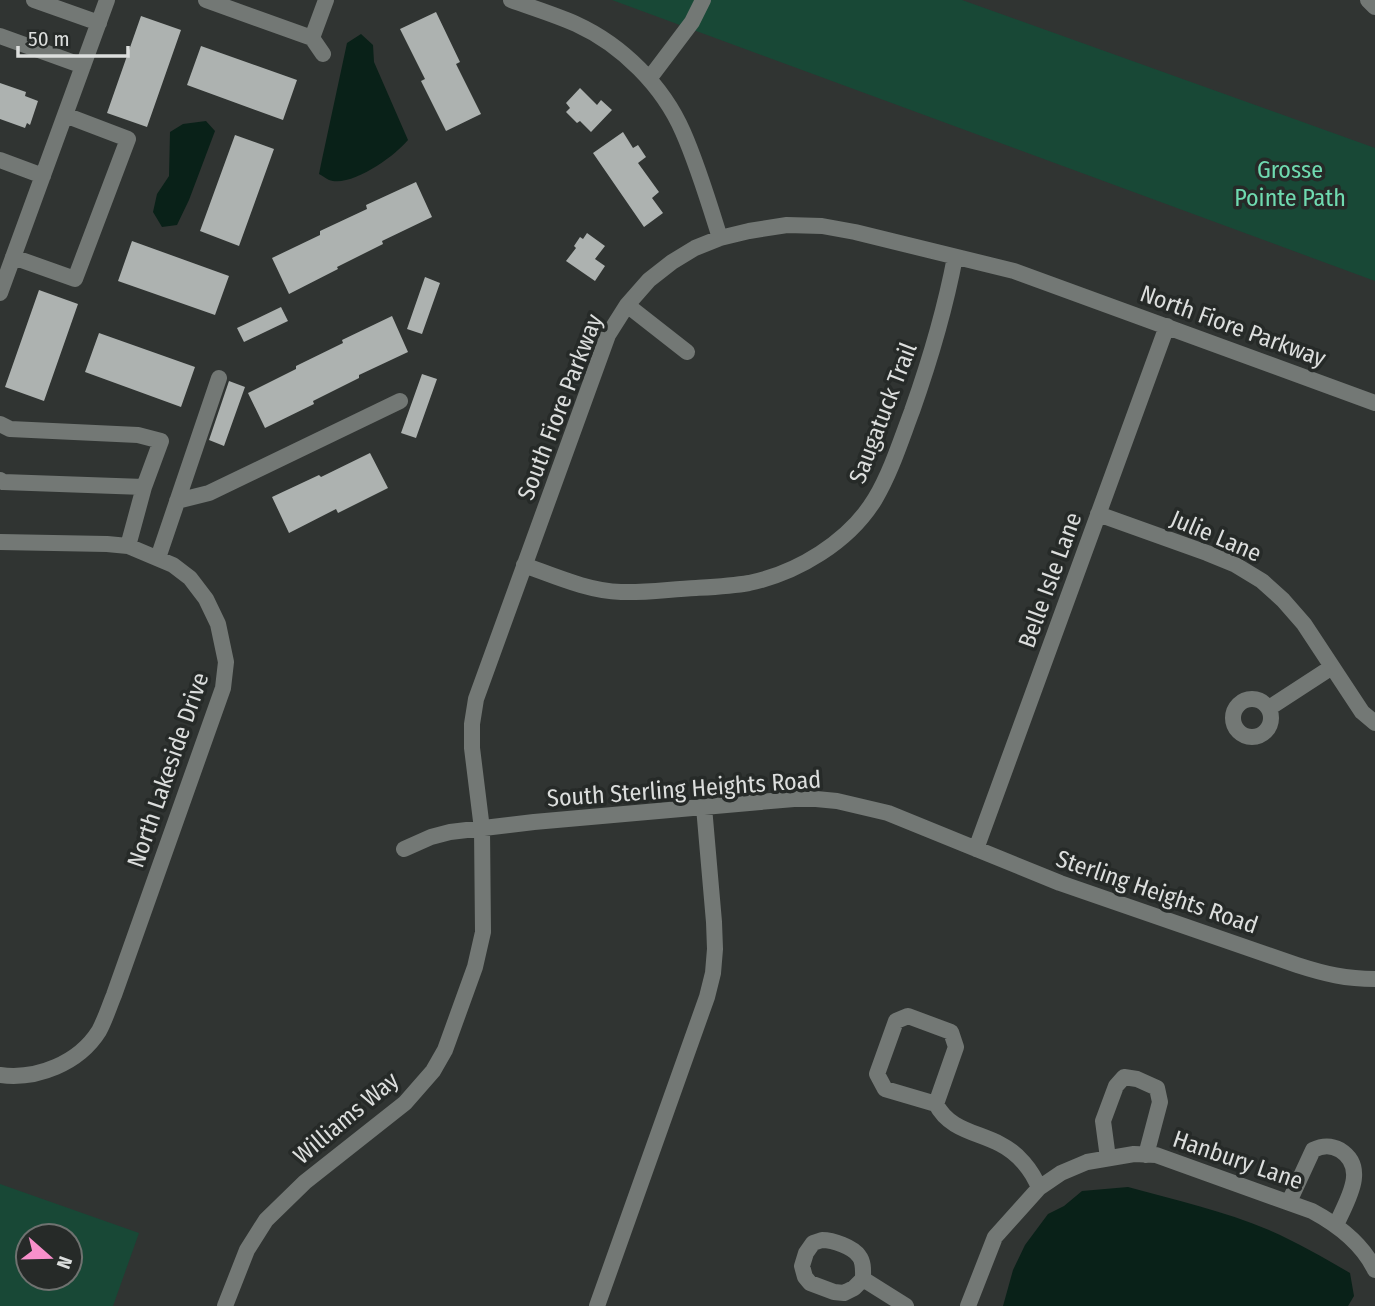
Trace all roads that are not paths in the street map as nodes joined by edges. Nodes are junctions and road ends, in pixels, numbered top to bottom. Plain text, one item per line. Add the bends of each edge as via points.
1 (34, 0) edge
2 (107, 0) edge
3 (206, 0) edge
4 (326, 0) edge
5 (511, 0) edge
6 (703, 0) edge
7 (1368, 0) edge
8 (1375, 7) edge
9 (99, 23) junction
10 (0, 36) edge
11 (312, 38) junction
12 (323, 54) dead end
13 (83, 66) junction
14 (649, 79) junction
15 (65, 115) junction
16 (0, 160) edge
17 (43, 176) junction
18 (720, 238) junction
19 (13, 257) junction
20 (955, 257) junction
21 (1075, 292) joint
22 (0, 293) edge
23 (627, 305) junction
24 (1167, 326) junction
25 (687, 352) dead end
26 (219, 377) dead end
27 (400, 401) dead end
28 (1375, 403) edge
29 (0, 424) edge
30 (0, 480) edge
31 (144, 487) junction
32 (177, 501) junction
33 (1098, 514) junction
34 (0, 542) edge
35 (128, 546) junction
36 (158, 558) junction
37 (524, 565) junction
38 (1332, 667) junction
39 (1269, 708) dead end
40 (1375, 723) edge
41 (704, 807) junction
42 (482, 829) junction
43 (928, 830) joint
44 (404, 849) dead end
45 (976, 849) junction
46 (1375, 979) edge
47 (0, 1075) edge
48 (936, 1104) junction
49 (1146, 1155) junction
50 (1108, 1158) junction
51 (1039, 1188) junction
52 (1289, 1202) junction
53 (1336, 1225) junction
54 (1375, 1270) edge
55 (863, 1279) dead end
56 (225, 1306) edge
57 (597, 1306) edge
58 (906, 1306) edge
59 (968, 1306) edge

1 - 9 street
2 - 9 street
3 - 11 street
4 - 11 street
5 - 14 street via 591,32
6 - 14 street
7 - 8 street
9 - 13 street
10 - 13 street
11 - 12 street
13 - 15 street
14 - 18 street via 683,131
15 - 17 street
15 - 19 street via 128,139 124,151 75,279
16 - 17 street
17 - 19 street
18 - 20 street, South Fiore Parkway via 787,225 822,226
18 - 23 street, South Fiore Parkway via 672,262
19 - 22 street
20 - 21 street, South Fiore Parkway
20 - 37 street, Saugatuck Trail via 929,362 882,486 858,521 821,553 777,575 750,582 620,593 579,585
21 - 24 street, North Fiore Parkway
23 - 25 street
23 - 37 street, South Fiore Parkway via 608,335
24 - 28 street, North Fiore Parkway
24 - 33 street, Belle Isle Lane
26 - 32 street
27 - 32 street via 209,493
29 - 31 street via 9,429 138,435 161,441
30 - 31 street
31 - 35 street
32 - 36 street
33 - 38 street, Julie Lane via 1234,564 1262,581 1304,624
33 - 45 street, Belle Isle Lane
34 - 35 street, North Lakeside Drive
35 - 36 street, North Lakeside Drive
36 - 47 street, North Lakeside Drive via 190,579 206,599 222,634 223,688 101,1028 82,1051 59,1065 37,1073
37 - 42 street, South Fiore Parkway via 476,699 472,724
38 - 39 street
38 - 40 street, Julie Lane via 1362,712
41 - 42 street, South Sterling Heights Road
41 - 43 street, South Sterling Heights Road via 837,801 888,813
41 - 57 street via 714,922 713,973
42 - 44 street, South Sterling Heights Road via 440,834
42 - 56 street, Williams Way via 483,932 445,1050 405,1103 305,1182 266,1220 247,1250
43 - 45 street, Sterling Heights Road
45 - 46 street, Sterling Heights Road via 1297,965 1333,976
48 - 48 street via 956,1046 951,1032 908,1016 896,1021 877,1074 885,1089
48 - 51 street via 953,1123 1018,1157
49 - 50 street, Hanbury Lane
49 - 50 street via 1160,1102 1157,1088 1124,1077 1103,1121
49 - 52 street, Hanbury Lane
50 - 51 street, Hanbury Lane via 1061,1173
51 - 59 street, Hanbury Lane via 995,1237
52 - 53 street, Hanbury Lane
52 - 53 street via 1314,1150 1330,1146 1339,1150 1350,1158 1355,1170
53 - 54 street, Hanbury Lane via 1353,1239
55 - 58 street

